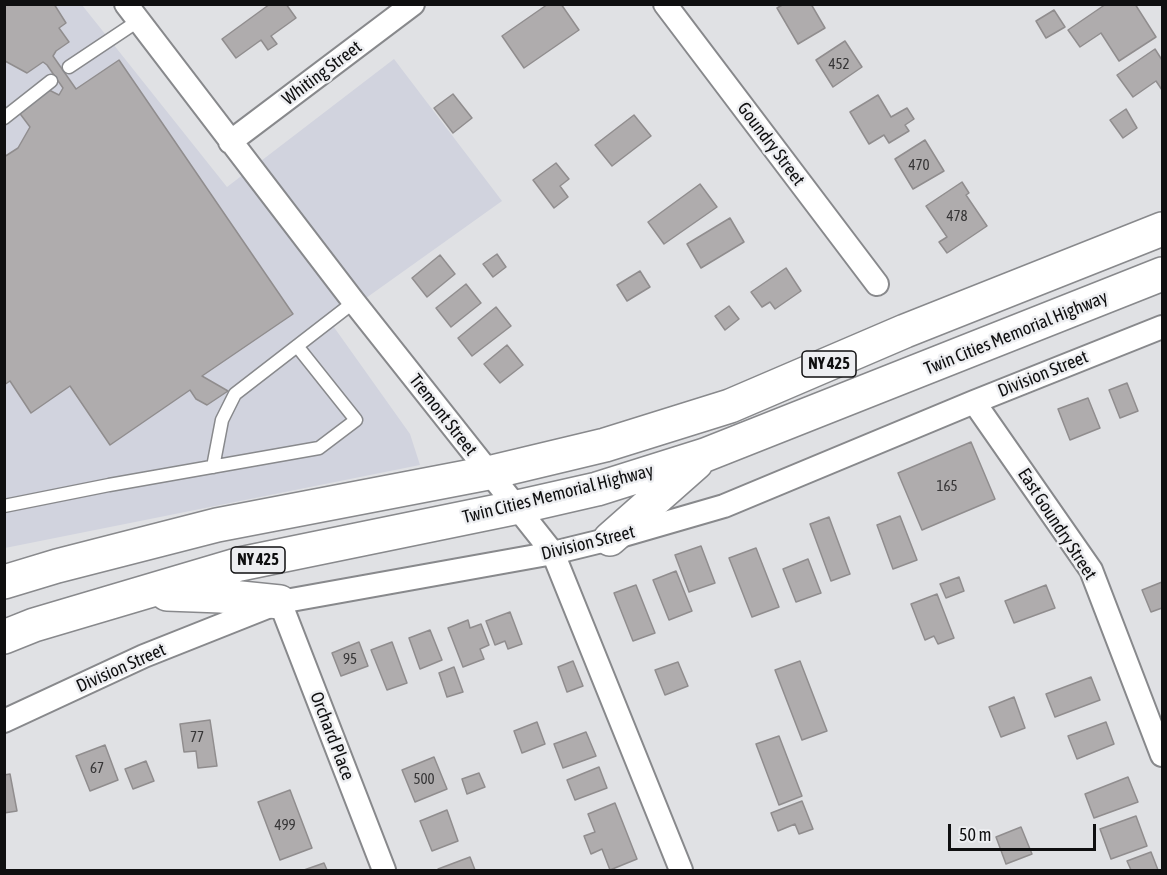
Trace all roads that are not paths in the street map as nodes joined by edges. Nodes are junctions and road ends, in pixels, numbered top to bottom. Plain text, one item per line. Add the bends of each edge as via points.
1 (413, 4) edge
2 (665, 4) edge
3 (132, 13) edge
4 (69, 67) dead end
5 (51, 81) dead end
6 (4, 118) edge
7 (230, 142) junction
8 (1162, 230) edge
9 (1162, 274) edge
10 (877, 284) dead end
11 (354, 302) junction
12 (1162, 327) edge
13 (297, 346) junction
14 (974, 402) junction
15 (705, 455) junction
16 (213, 467) junction
17 (488, 472) junction
18 (4, 506) edge
19 (518, 507) junction
20 (610, 539) junction
21 (553, 553) junction
22 (4, 582) edge
23 (135, 594) junction
24 (280, 602) junction
25 (4, 637) edge
26 (4, 721) edge
27 (1162, 755) edge
28 (384, 870) edge
29 (681, 870) edge

1 - 7 street, Whiting Street
2 - 10 street, Goundry Street
3 - 4 lane
3 - 7 street, Tremont Street
5 - 6 lane
7 - 11 street, Tremont Street
8 - 17 main road, Twin Cities Memorial Highway / NY 425 via 730,406 605,445
9 - 15 main road, Twin Cities Memorial Highway / NY 425
11 - 13 lane
11 - 17 street, Tremont Street
12 - 14 street, Division Street
13 - 16 lane via 235,394 222,420
13 - 16 lane via 356,420 319,448
14 - 20 street, Division Street via 724,506
14 - 27 street, East Goundry Street via 1091,570
15 - 19 main road, Twin Cities Memorial Highway / NY 425 via 597,489
15 - 20 main road
16 - 18 lane
17 - 19 street, Tremont Street
17 - 22 main road, Twin Cities Memorial Highway / NY 425 via 217,525
19 - 21 street, Tremont Street
19 - 23 main road, Twin Cities Memorial Highway / NY 425 via 240,564
20 - 21 street, Division Street
21 - 24 street, Division Street
21 - 29 street, Tremont Street
23 - 24 main road
23 - 25 main road, Twin Cities Memorial Highway / NY 425
24 - 26 street, Division Street via 144,656
24 - 28 street, Orchard Place

